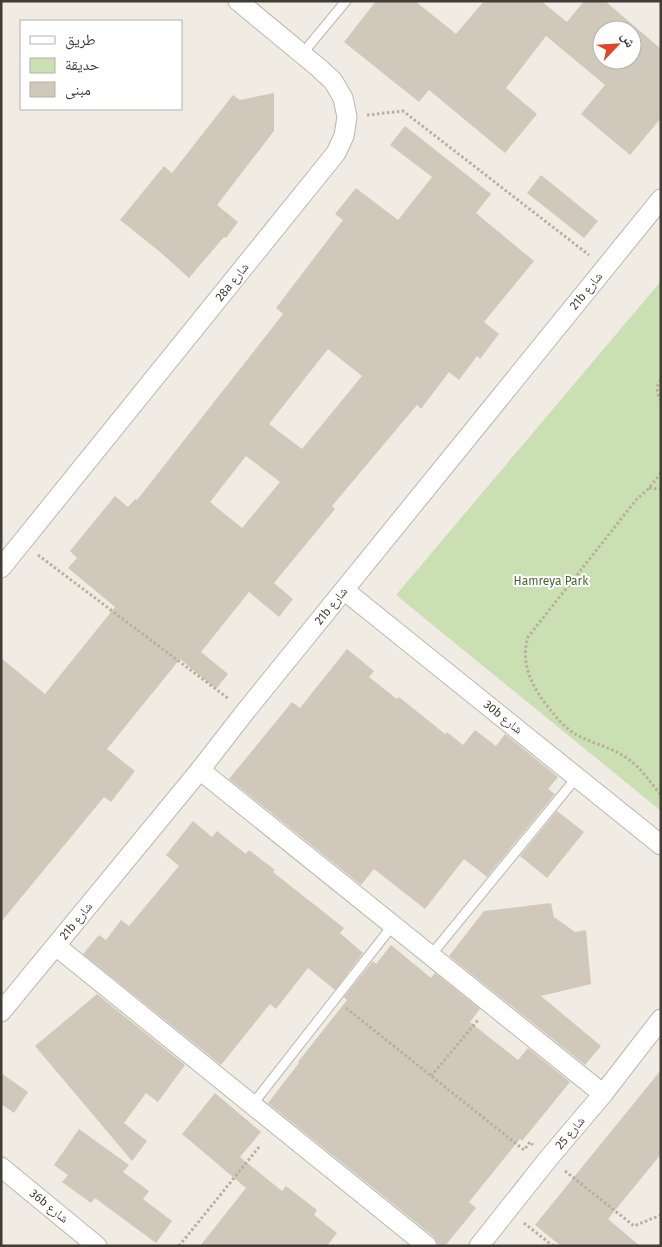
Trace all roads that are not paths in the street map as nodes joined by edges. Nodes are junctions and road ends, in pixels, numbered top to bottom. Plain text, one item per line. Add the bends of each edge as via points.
1 (238, 1) edge
2 (346, 1) edge
3 (302, 54) junction
4 (661, 199) edge
5 (1, 568) edge
6 (344, 590) junction
7 (200, 770) junction
8 (577, 777) junction
9 (661, 844) edge
10 (393, 924) junction
11 (56, 946) junction
12 (431, 955) junction
13 (1, 1012) edge
14 (661, 1019) edge
15 (603, 1094) junction
16 (252, 1105) junction
17 (1, 1167) edge
18 (97, 1246) edge
19 (427, 1246) edge
20 (479, 1246) edge

1 - 3 street, 28a شارع
2 - 3 lane
3 - 5 street, 28a شارع via 333,81 343,98 347,117 344,136 336,153
4 - 6 street, 21b شارع
6 - 7 street, 21b شارع
6 - 8 street, 30b شارع
7 - 10 street
7 - 11 street, 21b شارع
8 - 9 street, 30b شارع
8 - 12 lane
10 - 12 street
10 - 16 lane
11 - 13 street, 21b شارع
11 - 16 street
12 - 15 street
14 - 15 street, شارع 25
15 - 20 street, شارع 25
16 - 19 street
17 - 18 street, 36b شارع

